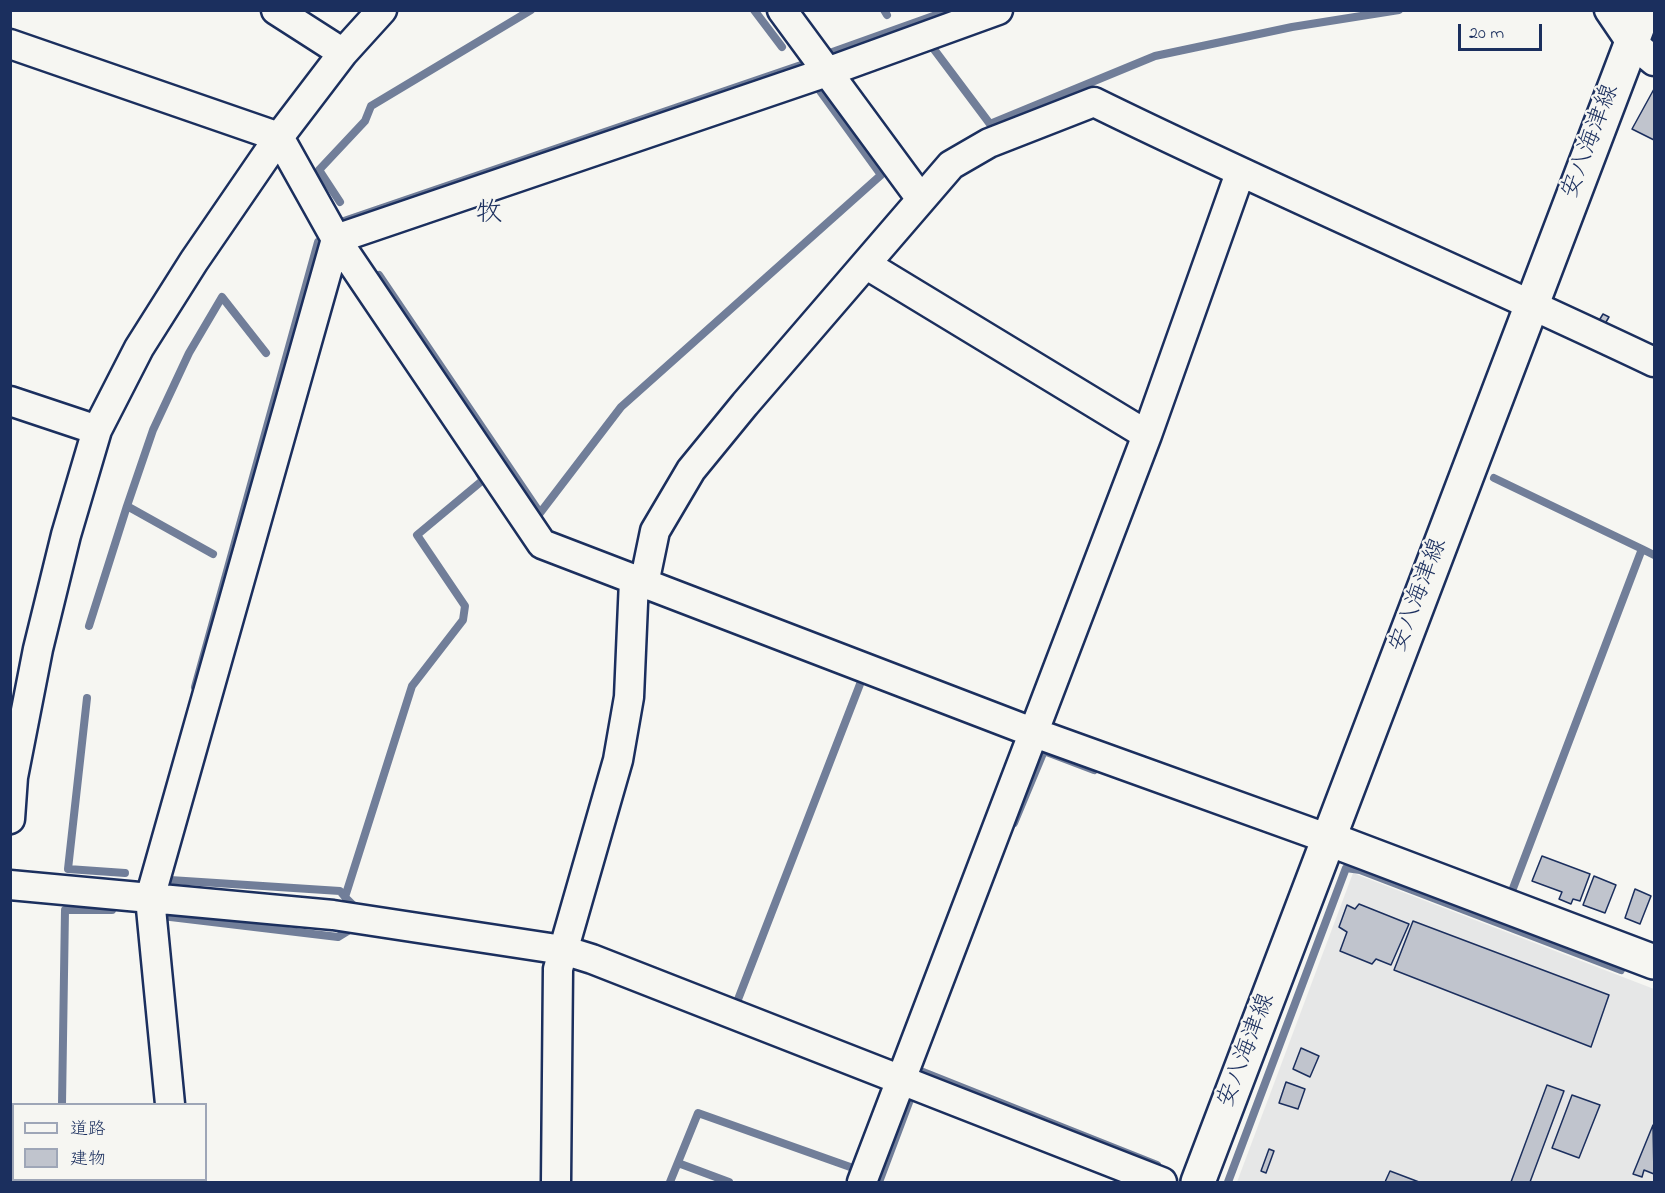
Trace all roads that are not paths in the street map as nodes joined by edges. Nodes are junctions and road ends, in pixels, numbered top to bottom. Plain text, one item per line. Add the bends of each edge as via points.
1 (276, 10) edge
2 (382, 10) edge
3 (782, 10) edge
4 (998, 10) edge
5 (1610, 10) edge
6 (1644, 10) edge
7 (10, 44) edge
8 (1642, 51) edge
9 (343, 52) junction
10 (827, 72) junction
11 (279, 136) junction
12 (1240, 173) junction
13 (921, 199) junction
14 (336, 238) junction
15 (867, 266) junction
16 (1530, 303) junction
17 (1654, 362) edge
18 (10, 401) edge
19 (97, 430) junction
20 (1147, 435) junction
21 (639, 582) junction
22 (1032, 732) junction
23 (10, 819) edge
24 (1329, 839) junction
25 (10, 885) edge
26 (150, 898) junction
27 (563, 950) junction
28 (1654, 962) edge
29 (900, 1080) junction
30 (170, 1103) edge
31 (556, 1182) edge
32 (862, 1182) edge
33 (1162, 1182) edge
34 (1198, 1182) edge

1 - 9 street
2 - 9 street
3 - 10 street
4 - 10 street
5 - 8 street
6 - 8 main road, 安八海津線
7 - 11 street
8 - 16 main road, 安八海津線
9 - 11 street
10 - 13 street
10 - 14 street
11 - 14 street
11 - 19 street via 145,339
12 - 13 street via 1094,102 989,143 951,165
12 - 16 street
12 - 20 street
13 - 15 street
14 - 21 street via 542,544
14 - 26 street
15 - 20 street
15 - 21 street via 691,470 655,531
16 - 17 street
16 - 24 main road, 安八海津線
18 - 19 street
19 - 23 street via 38,650 12,777
20 - 22 street
21 - 22 street
21 - 27 street via 629,697 618,760
22 - 24 street
22 - 29 street
24 - 28 main road
24 - 34 main road, 安八海津線
25 - 26 street
26 - 27 street via 333,915
26 - 30 street
27 - 29 street
27 - 31 street via 558,969
29 - 32 street
29 - 33 street

